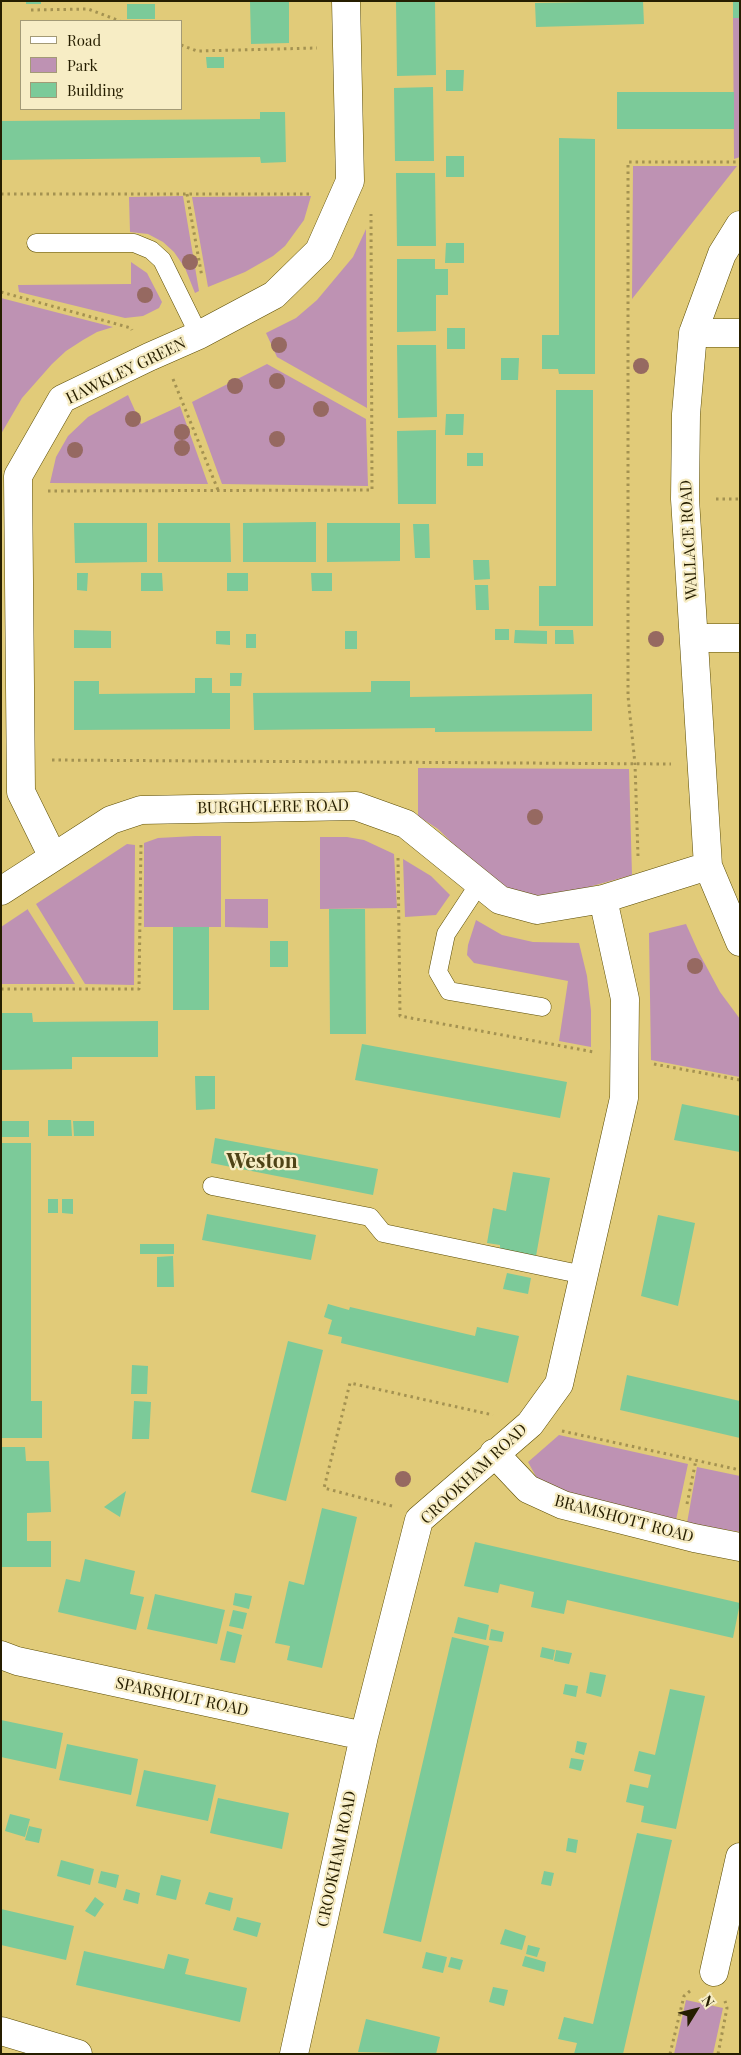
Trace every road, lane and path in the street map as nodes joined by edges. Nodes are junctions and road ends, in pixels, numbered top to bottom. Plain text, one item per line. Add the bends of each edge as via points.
1 (346, 1) edge
2 (30, 10) dead end
3 (118, 20) edge
4 (182, 45) edge
5 (347, 47) junction
6 (740, 162) edge
7 (347, 188) junction
8 (1, 194) edge
9 (187, 194) junction
10 (740, 225) edge
11 (36, 243) dead end
12 (1, 292) edge
13 (210, 329) junction
14 (693, 333) junction
15 (740, 333) edge
16 (155, 354) junction
17 (18, 485) junction
18 (218, 490) junction
19 (694, 638) junction
20 (740, 638) edge
21 (21, 760) junction
22 (635, 764) junction
23 (703, 764) junction
24 (141, 810) junction
25 (53, 857) junction
26 (708, 866) junction
27 (479, 884) junction
28 (639, 888) junction
29 (1, 891) edge
30 (603, 899) junction
31 (740, 942) edge
32 (1, 989) edge
33 (542, 1007) dead end
34 (625, 1058) junction
35 (740, 1080) edge
36 (212, 1186) dead end
37 (584, 1275) junction
38 (530, 1424) junction
39 (494, 1453) junction
40 (696, 1460) junction
41 (740, 1470) edge
42 (426, 1514) junction
43 (680, 1535) junction
44 (740, 1547) edge
45 (1, 1655) edge
46 (364, 1736) junction
47 (740, 1857) edge
48 (714, 1972) junction
49 (1, 2031) edge
50 (78, 2054) edge
51 (294, 2054) edge
52 (670, 2054) edge
53 (718, 2054) edge

1 - 5 street, HAWKLEY GREEN
2 - 3 path via 88,8
4 - 5 path via 196,51
5 - 7 street, HAWKLEY GREEN
6 - 22 path via 628,162 628,696
7 - 9 path
7 - 13 street, HAWKLEY GREEN via 319,251 274,295
7 - 18 path via 370,185 372,490
8 - 9 path
9 - 13 path
10 - 14 street, WALLACE ROAD via 722,254
11 - 13 lane via 134,242 151,250 162,260
12 - 16 path via 131,328
13 - 16 street, HAWKLEY GREEN
14 - 15 street
14 - 19 street, WALLACE ROAD via 686,414 686,499
16 - 17 street, HAWKLEY GREEN via 62,399 18,476
16 - 18 path
17 - 18 path via 35,491
17 - 21 street, HAWKLEY GREEN
19 - 20 street
19 - 23 street, WALLACE ROAD
21 - 22 path
21 - 25 street, HAWKLEY GREEN via 21,792
22 - 23 path
22 - 28 path
23 - 26 street, WALLACE ROAD
24 - 25 street, BURGHCLERE ROAD via 111,820
24 - 27 street, BURGHCLERE ROAD via 356,806 406,824
24 - 32 path via 139,990
25 - 29 street, BURGHCLERE ROAD
26 - 28 street, BURGHCLERE ROAD
26 - 31 street
27 - 30 street, BURGHCLERE ROAD via 500,900 536,910
27 - 33 lane via 446,934 438,972 449,991
28 - 30 street, BURGHCLERE ROAD
30 - 34 street, CROOKHAM ROAD via 625,999
34 - 35 path
34 - 37 street, CROOKHAM ROAD via 624,1098
36 - 37 lane via 370,1217 383,1233
37 - 38 street, CROOKHAM ROAD via 559,1384
38 - 39 street, CROOKHAM ROAD
38 - 40 path
38 - 42 path via 350,1383 324,1488
39 - 42 street, CROOKHAM ROAD
39 - 43 street, BRAMSHOTT ROAD via 528,1489 563,1505
40 - 41 path
40 - 43 path
42 - 46 street, CROOKHAM ROAD via 419,1520
43 - 44 street, BRAMSHOTT ROAD
45 - 46 street, SPARSHOLT ROAD via 16,1661
46 - 51 street, CROOKHAM ROAD
47 - 48 street
48 - 52 path via 684,1996
48 - 53 path via 728,2008
49 - 50 street

